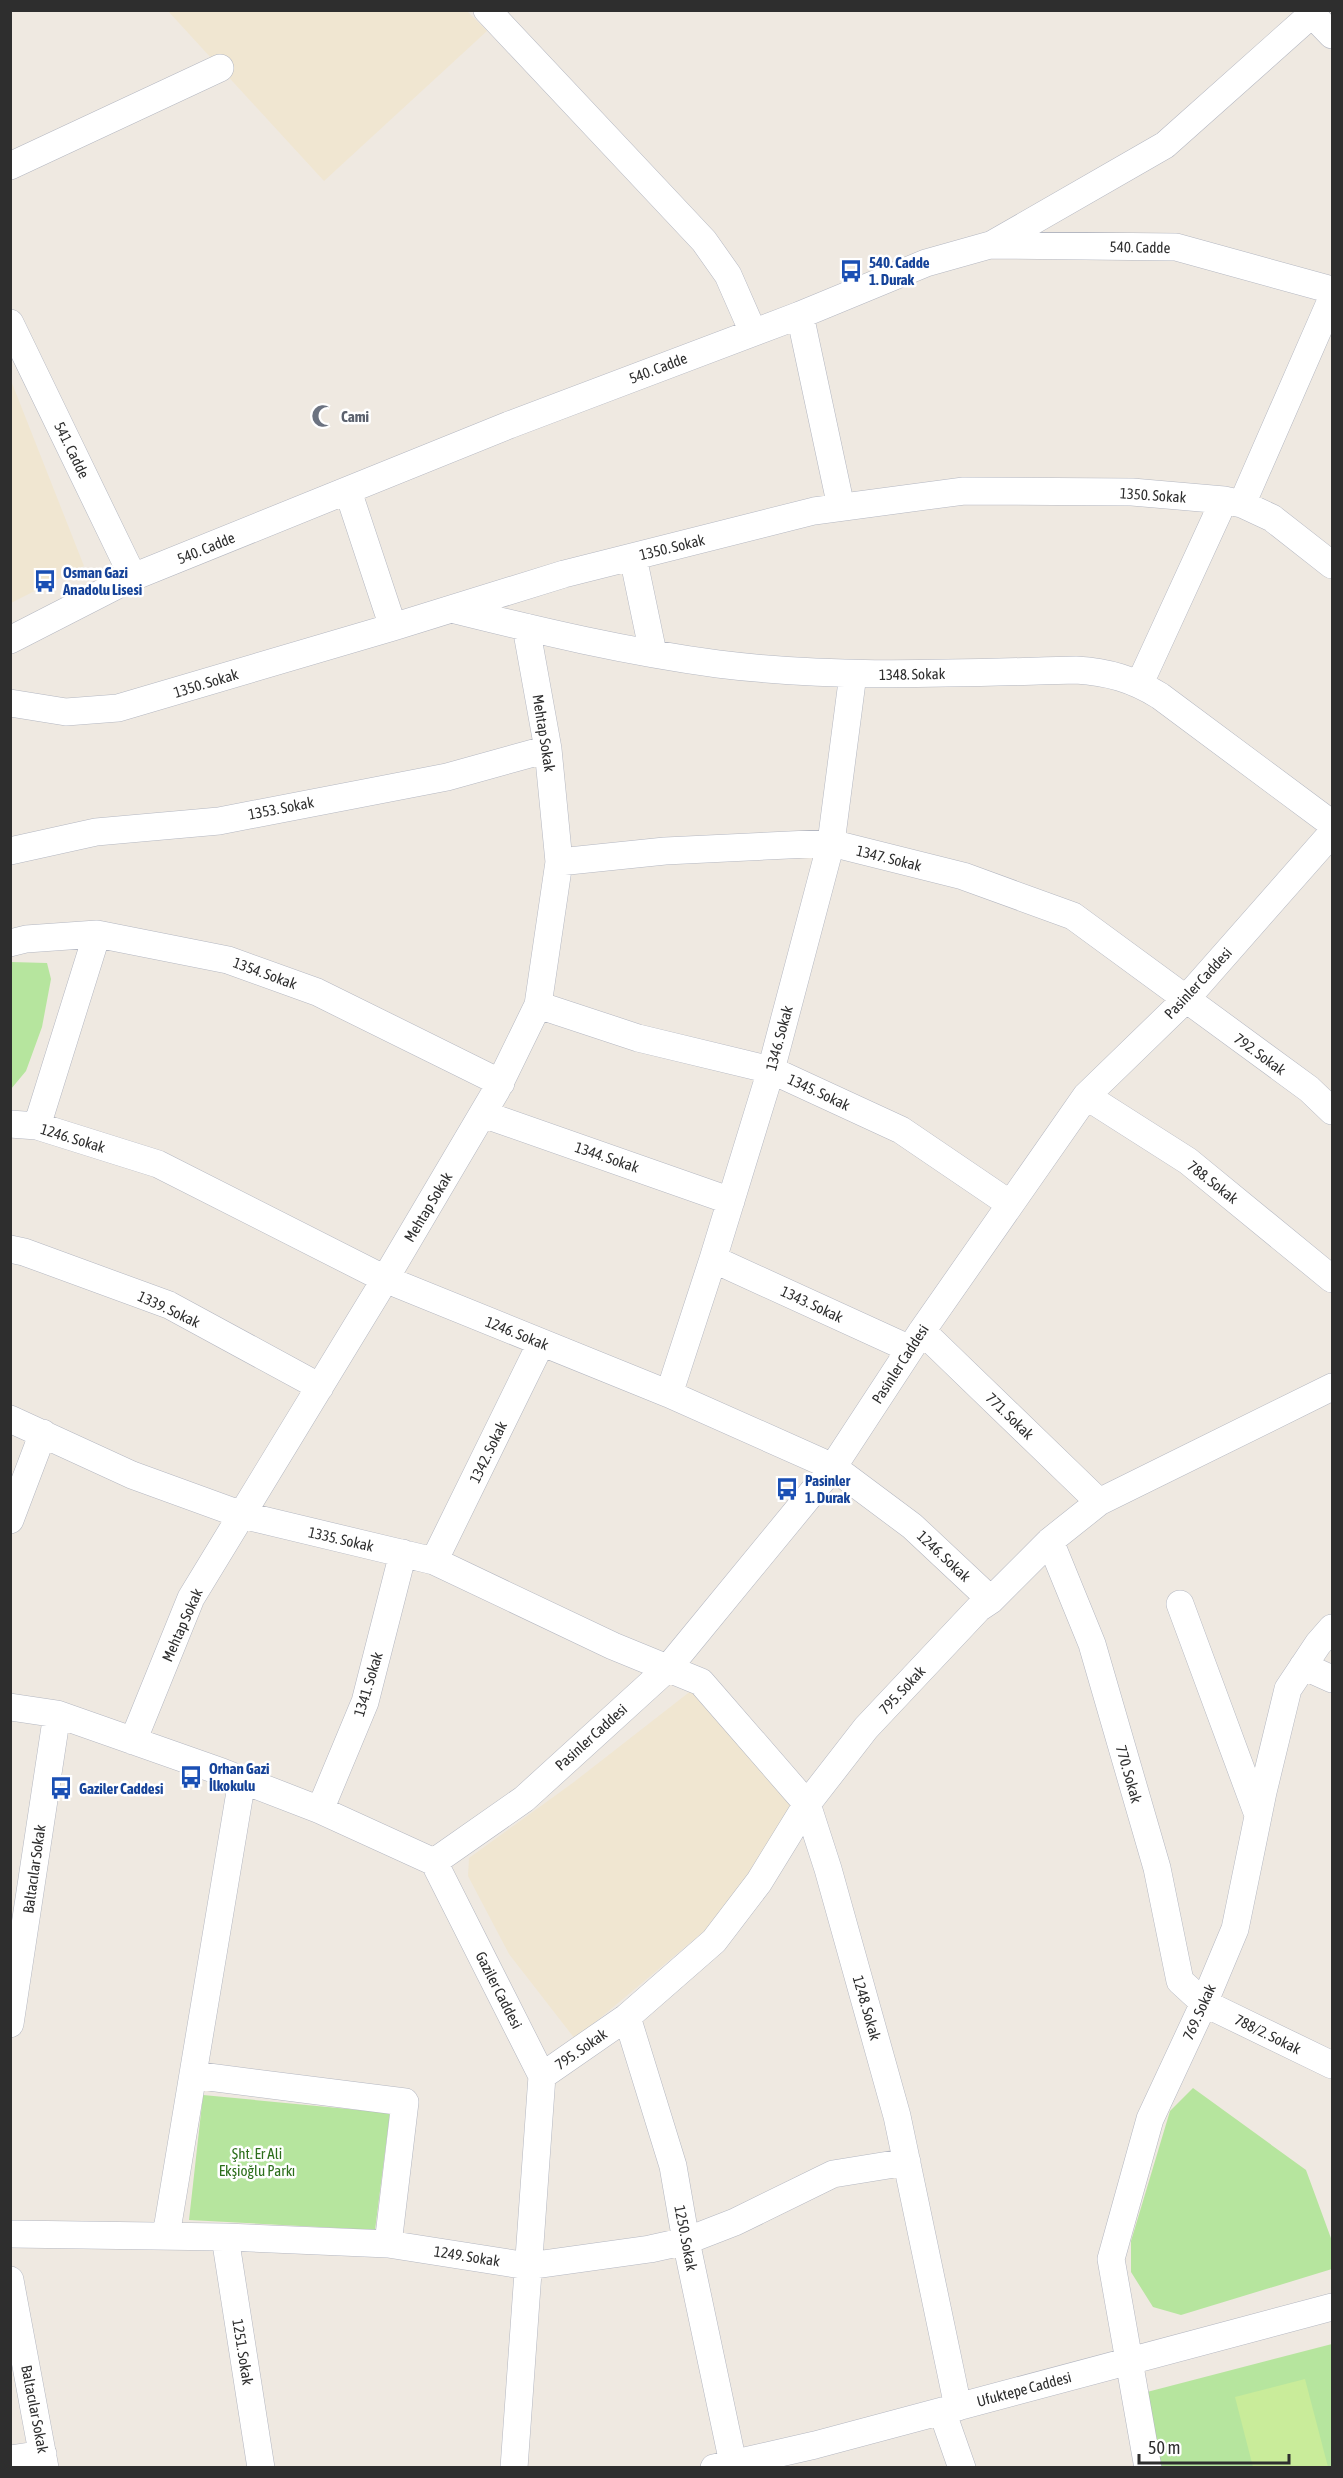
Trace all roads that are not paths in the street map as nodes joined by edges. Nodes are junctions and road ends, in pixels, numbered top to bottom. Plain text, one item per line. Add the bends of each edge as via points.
1 (487, 10) edge
2 (1310, 12) edge
3 (1332, 35) edge
4 (220, 68) dead end
5 (10, 166) edge
6 (990, 245) junction
7 (1332, 290) edge
8 (1332, 298) edge
9 (800, 315) junction
10 (10, 323) edge
11 (753, 332) junction
12 (348, 491) junction
13 (1233, 502) junction
14 (841, 507) junction
15 (633, 557) junction
16 (1332, 565) edge
17 (133, 577) junction
18 (450, 608) junction
19 (393, 627) junction
20 (526, 627) junction
21 (10, 640) edge
22 (653, 653) junction
23 (853, 674) junction
24 (1140, 683) junction
25 (10, 703) edge
26 (548, 749) junction
27 (1332, 824) edge
28 (1332, 833) edge
29 (831, 843) junction
30 (10, 851) edge
31 (559, 862) junction
32 (97, 934) junction
33 (10, 943) edge
34 (1185, 1000) junction
35 (538, 1005) junction
36 (771, 1070) junction
37 (501, 1083) junction
38 (1086, 1096) junction
39 (1332, 1111) edge
40 (483, 1114) junction
41 (24, 1125) edge
42 (731, 1200) junction
43 (1010, 1204) junction
44 (10, 1249) edge
45 (713, 1259) junction
46 (385, 1279) junction
47 (1332, 1279) edge
48 (916, 1340) junction
49 (541, 1343) junction
50 (320, 1386) junction
51 (1332, 1387) edge
52 (669, 1394) junction
53 (10, 1419) edge
54 (43, 1434) junction
55 (833, 1467) junction
56 (1099, 1502) junction
57 (242, 1515) junction
58 (10, 1520) edge
59 (1050, 1541) junction
60 (403, 1553) junction
61 (434, 1560) junction
62 (991, 1600) junction
63 (1180, 1604) dead end
64 (1332, 1628) edge
65 (1303, 1666) junction
66 (669, 1668) junction
67 (1332, 1679) edge
68 (10, 1707) edge
69 (57, 1714) junction
70 (133, 1740) junction
71 (242, 1780) junction
72 (807, 1804) junction
73 (320, 1810) junction
74 (1258, 1815) junction
75 (434, 1862) junction
76 (1204, 2002) junction
77 (627, 2017) junction
78 (10, 2024) edge
79 (1332, 2065) edge
80 (193, 2075) junction
81 (542, 2076) junction
82 (907, 2162) junction
83 (10, 2225) edge
84 (11, 2234) edge
85 (166, 2236) junction
86 (225, 2237) junction
87 (686, 2241) junction
88 (388, 2244) junction
89 (10, 2246) edge
90 (528, 2266) junction
91 (11, 2286) edge
92 (1332, 2307) edge
93 (1130, 2359) junction
94 (950, 2409) junction
95 (10, 2459) edge
96 (44, 2461) edge
97 (726, 2466) edge
98 (261, 2468) edge
99 (514, 2468) edge
100 (962, 2468) edge
101 (1148, 2468) edge

1 - 11 street via 704,241 733,285
2 - 3 street
2 - 6 street via 1165,145
4 - 5 street
6 - 7 street, 540. Cadde via 1176,247
6 - 9 street, 540. Cadde via 926,263
8 - 13 street
9 - 11 street, 540. Cadde
9 - 14 street
10 - 17 street, 541. Cadde
11 - 12 street, 540. Cadde
12 - 17 street, 540. Cadde
12 - 19 street
13 - 14 street, 1350. Sokak via 1132,492 964,491
13 - 16 street, 1350. Sokak via 1272,518
13 - 24 street
14 - 15 street, 1350. Sokak
15 - 18 street, 1350. Sokak
15 - 22 street
17 - 21 street, 540. Cadde
18 - 19 street, 1350. Sokak
18 - 20 street, 1348. Sokak
19 - 25 street, 1350. Sokak via 118,708 66,712
20 - 22 street, 1348. Sokak
20 - 26 street, Mehtap Sokak
22 - 23 street, 1348. Sokak via 719,664
23 - 24 street, 1348. Sokak via 1077,670 1104,672
23 - 29 street, 1346. Sokak
24 - 27 street, 1348. Sokak
26 - 30 street, 1353. Sokak via 447,777 219,821 96,832
26 - 31 street, Mehtap Sokak
28 - 34 street, Pasinler Caddesi
29 - 31 street, 1347. Sokak via 665,851
29 - 34 street, 1347. Sokak via 963,876 1073,916
29 - 36 street, 1346. Sokak
31 - 35 street, Mehtap Sokak
32 - 33 street, 1354. Sokak
32 - 37 street, 1354. Sokak via 228,960 317,992
32 - 41 street
34 - 38 street, Pasinler Caddesi
34 - 39 street, 792. Sokak via 1310,1089
35 - 36 street, 1345. Sokak via 638,1038
35 - 37 street, Mehtap Sokak
36 - 42 street, 1346. Sokak
36 - 43 street, 1345. Sokak via 901,1130
37 - 40 street, Mehtap Sokak
38 - 43 street, Pasinler Caddesi
38 - 47 street, 788. Sokak via 1188,1161
40 - 42 street, 1344. Sokak
40 - 46 street, Mehtap Sokak
41 - 46 street, 1246. Sokak via 158,1164
42 - 45 street, 1346. Sokak
43 - 48 street, Pasinler Caddesi
44 - 50 street, 1339. Sokak via 169,1305
45 - 48 street, 1343. Sokak
45 - 52 street, 1346. Sokak
46 - 49 street, 1246. Sokak
46 - 50 street, Mehtap Sokak
48 - 55 street, Pasinler Caddesi
48 - 56 street, 771. Sokak
49 - 52 street, 1246. Sokak
49 - 61 street, 1342. Sokak
50 - 57 street, Mehtap Sokak
51 - 56 street, 795. Sokak
52 - 55 street, 1246. Sokak
53 - 54 street, 1335. Sokak
54 - 57 street, 1335. Sokak via 132,1474
54 - 58 street
55 - 62 street, 1246. Sokak via 912,1526
55 - 66 street, Pasinler Caddesi
56 - 59 street, 795. Sokak
57 - 60 street, 1335. Sokak
57 - 70 street, Mehtap Sokak via 191,1598
59 - 62 street, 795. Sokak
59 - 76 street, 770. Sokak via 1092,1644 1157,1868 1180,1981
60 - 61 street, 1335. Sokak
60 - 73 street, 1341. Sokak via 365,1701
61 - 66 street, 1335. Sokak via 613,1646
62 - 72 street, 795. Sokak via 866,1728
63 - 74 street
64 - 65 street, 769. Sokak
65 - 67 street
65 - 74 street, 769. Sokak via 1288,1689
66 - 72 street, 1248. Sokak via 701,1682
66 - 75 street, Pasinler Caddesi via 524,1799
68 - 69 street
69 - 70 street
69 - 78 street, Baltacılar Sokak
70 - 71 street
71 - 73 street
71 - 80 street
72 - 77 street, 795. Sokak via 759,1882 714,1941
72 - 82 street, 1248. Sokak
73 - 75 street
74 - 76 street, 769. Sokak via 1235,1929
75 - 81 street, Gaziler Caddesi
76 - 79 street, 788/2. Sokak
76 - 93 street, 769. Sokak via 1150,2119 1111,2259
77 - 81 street, 795. Sokak
77 - 87 street, 1250. Sokak via 673,2166
80 - 85 street
80 - 88 street via 405,2102
81 - 90 street
82 - 87 street, 1249. Sokak via 833,2175
82 - 94 street, 1248. Sokak
83 - 84 street
84 - 85 street, 1249. Sokak
84 - 89 street
85 - 86 street, 1249. Sokak
86 - 88 street, 1249. Sokak
86 - 98 street, 1251. Sokak
87 - 90 street, 1249. Sokak
87 - 97 street, 1250. Sokak
88 - 90 street, 1249. Sokak
90 - 99 street
91 - 96 street, Baltacılar Sokak
92 - 93 street, Ufuktepe Caddesi
93 - 94 street, Ufuktepe Caddesi
93 - 101 street, 769. Sokak
94 - 97 street, Ufuktepe Caddesi
94 - 100 street, 1248. Sokak
95 - 96 street

